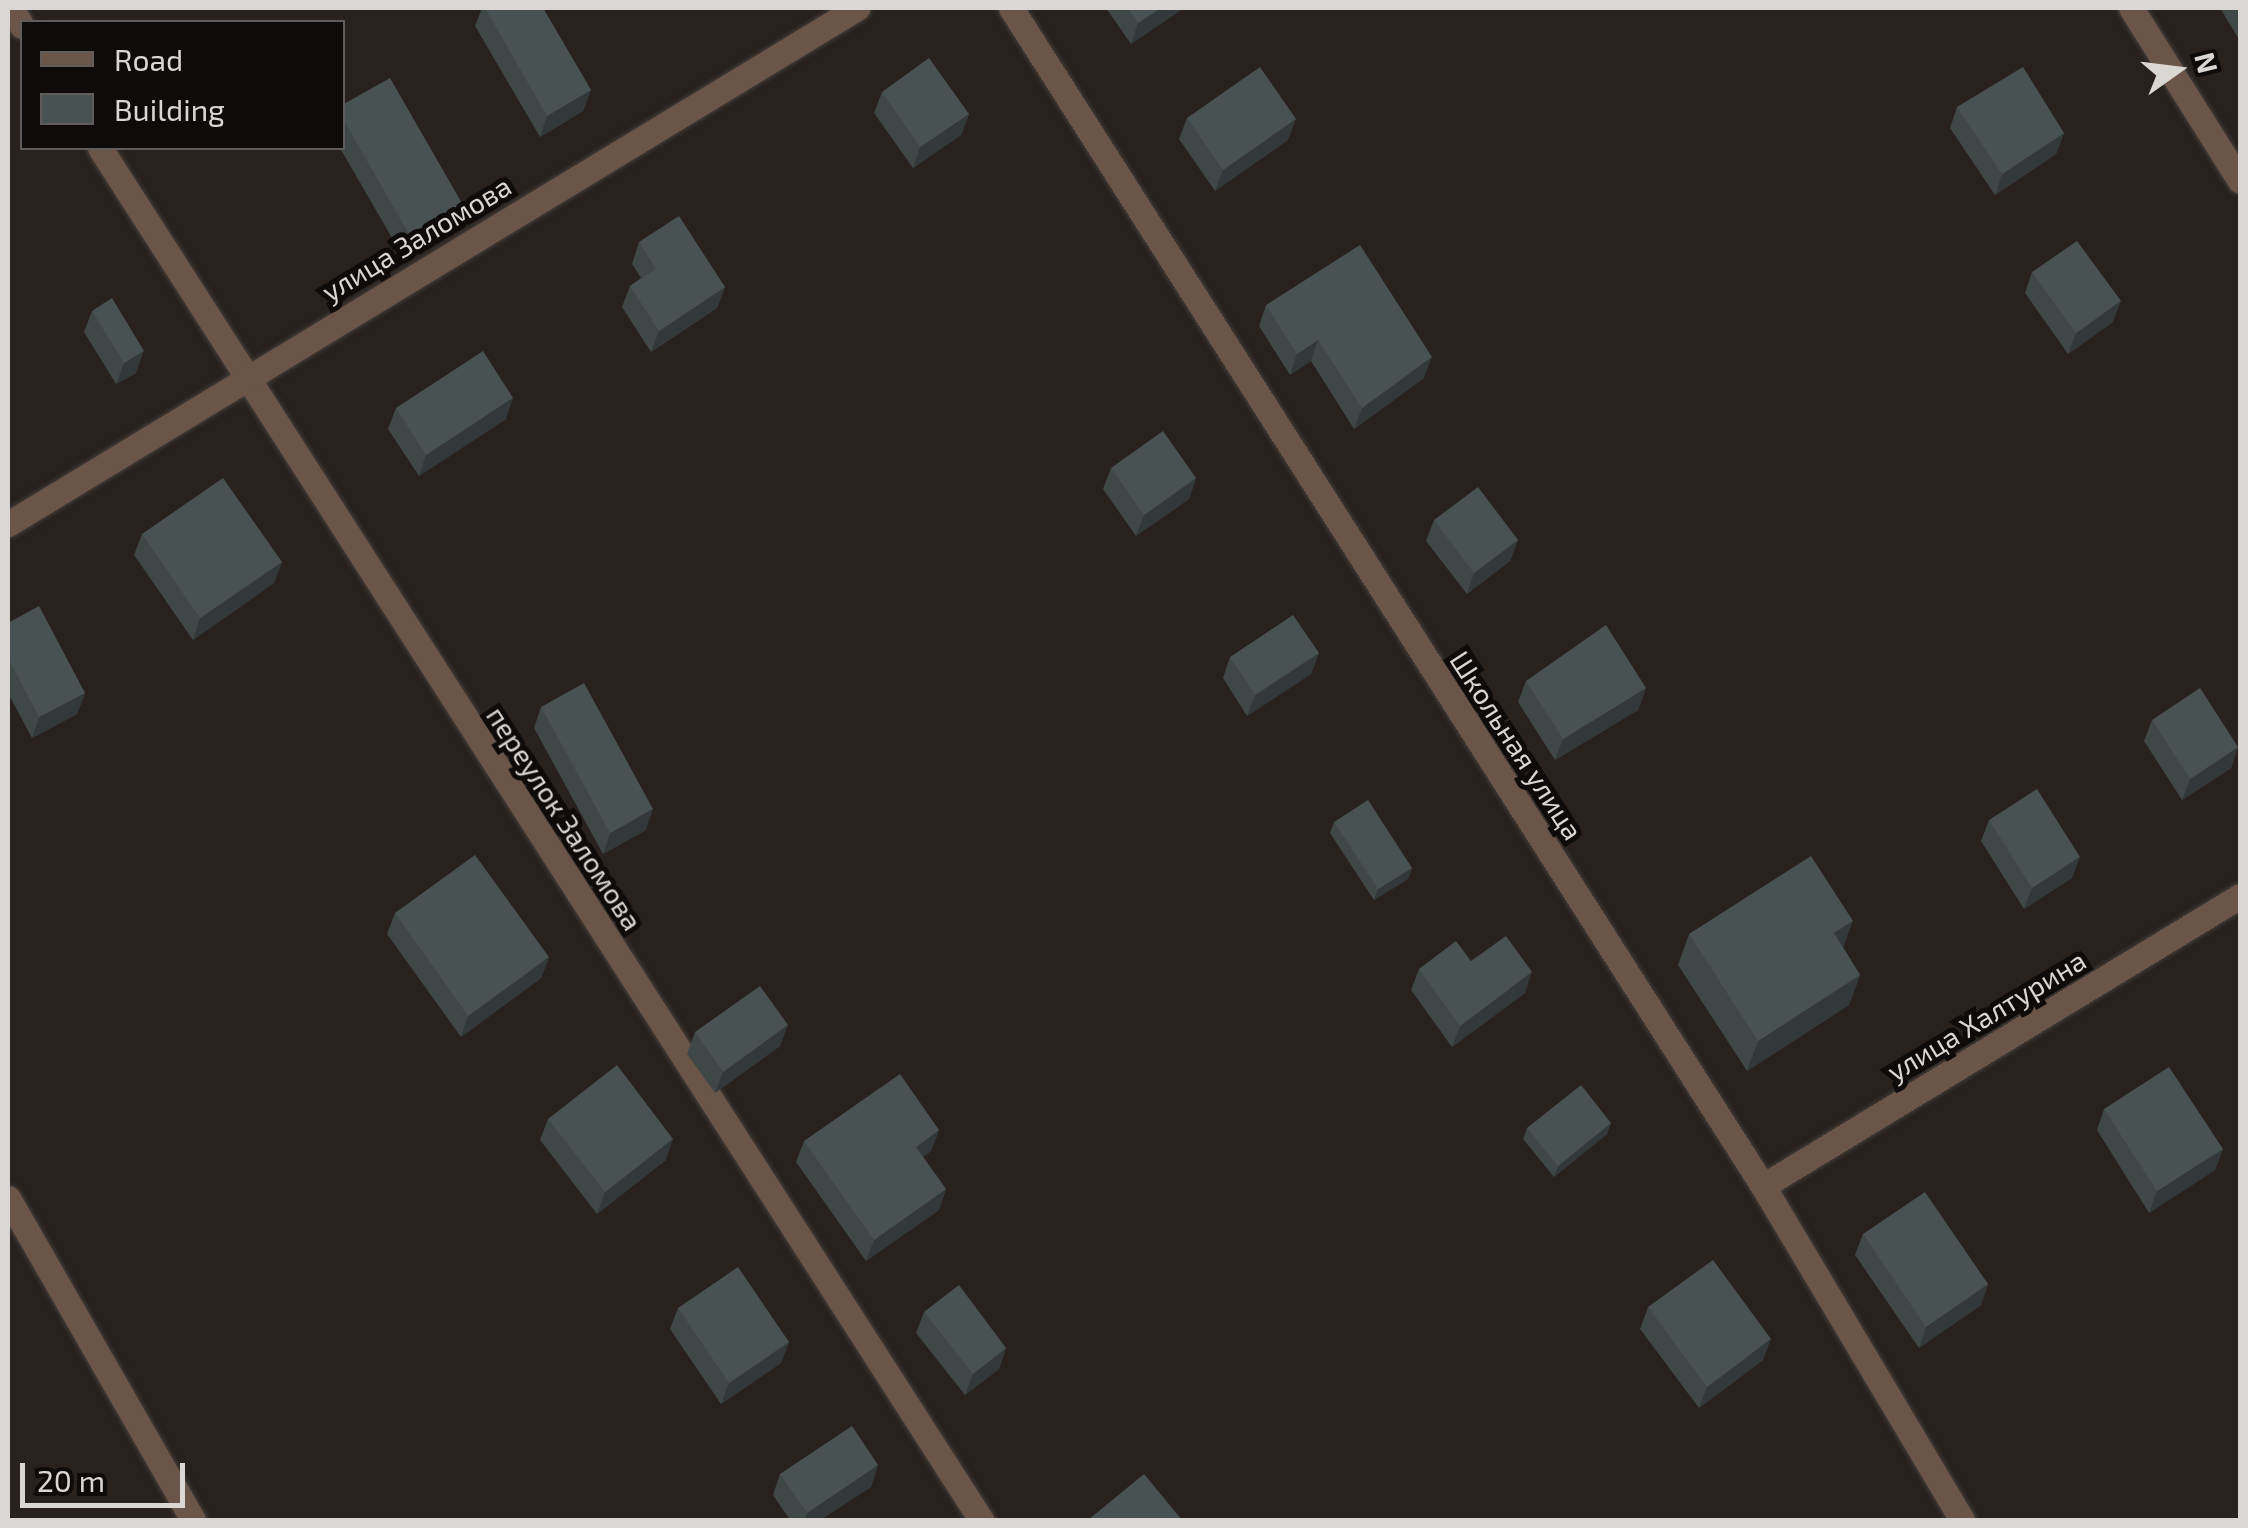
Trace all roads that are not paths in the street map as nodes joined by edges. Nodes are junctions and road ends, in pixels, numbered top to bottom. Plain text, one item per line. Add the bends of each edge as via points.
1 (858, 8) edge
2 (1011, 8) edge
3 (2131, 8) edge
4 (101, 150) edge
5 (2240, 181) edge
6 (246, 376) junction
7 (8, 524) edge
8 (2240, 896) edge
9 (1762, 1186) junction
10 (8, 1198) edge
11 (194, 1520) edge
12 (981, 1520) edge
13 (1962, 1520) edge

1 - 6 street, улица Заломова
2 - 9 street, Школьная улица
3 - 5 street
4 - 6 street, переулок Заломова
6 - 7 street, улица Заломова
6 - 12 street, переулок Заломова
8 - 9 street, улица Халтурина
9 - 13 street, Школьная улица
10 - 11 street

